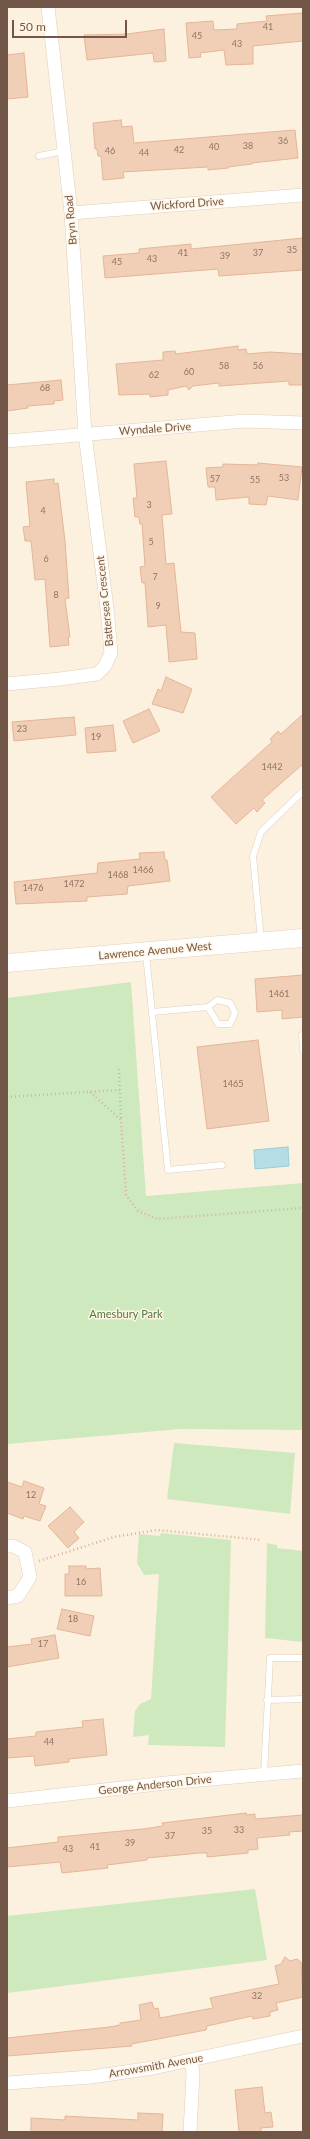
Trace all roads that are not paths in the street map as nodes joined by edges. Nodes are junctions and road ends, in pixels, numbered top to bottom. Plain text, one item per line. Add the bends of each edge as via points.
1 (48, 7) edge
2 (64, 151) junction
3 (39, 156) dead end
4 (303, 195) edge
5 (71, 214) junction
6 (303, 423) edge
7 (85, 434) junction
8 (7, 441) edge
9 (7, 684) edge
10 (303, 791) edge
11 (303, 938) edge
12 (262, 942) junction
13 (146, 952) junction
14 (7, 963) edge
15 (208, 1007) junction
16 (152, 1012) junction
17 (302, 1035) dead end
18 (303, 1050) edge
19 (222, 1165) dead end
20 (7, 1546) edge
21 (7, 1598) edge
22 (303, 1658) edge
23 (303, 1699) edge
24 (267, 1700) junction
25 (303, 1771) edge
26 (264, 1774) junction
27 (7, 1801) edge
28 (303, 2036) edge
29 (191, 2061) junction
30 (7, 2083) edge
31 (190, 2132) edge

1 - 2 street, Bryn Road
2 - 3 lane
2 - 5 street, Bryn Road
4 - 5 street, Wickford Drive
5 - 7 street, Bryn Road
6 - 7 street, Wyndale Drive via 245,421
7 - 8 street, Wyndale Drive
7 - 9 street, Battersea Crescent via 111,653 105,666 96,674
10 - 12 lane via 261,832 254,856
11 - 12 main road, Lawrence Avenue West
12 - 13 main road, Lawrence Avenue West
13 - 14 main road, Lawrence Avenue West
13 - 16 lane
15 - 15 lane via 218,1024 230,1024 235,1013 230,1003 217,1000
15 - 16 lane
16 - 19 lane via 168,1170
17 - 18 lane
20 - 21 street via 24,1552 30,1577 18,1596
22 - 24 lane via 270,1658
23 - 24 lane
24 - 26 lane
25 - 26 street, George Anderson Drive
26 - 27 street, George Anderson Drive
28 - 29 street, Arrowsmith Avenue
29 - 30 street, Arrowsmith Avenue via 91,2077
29 - 31 street via 193,2074

